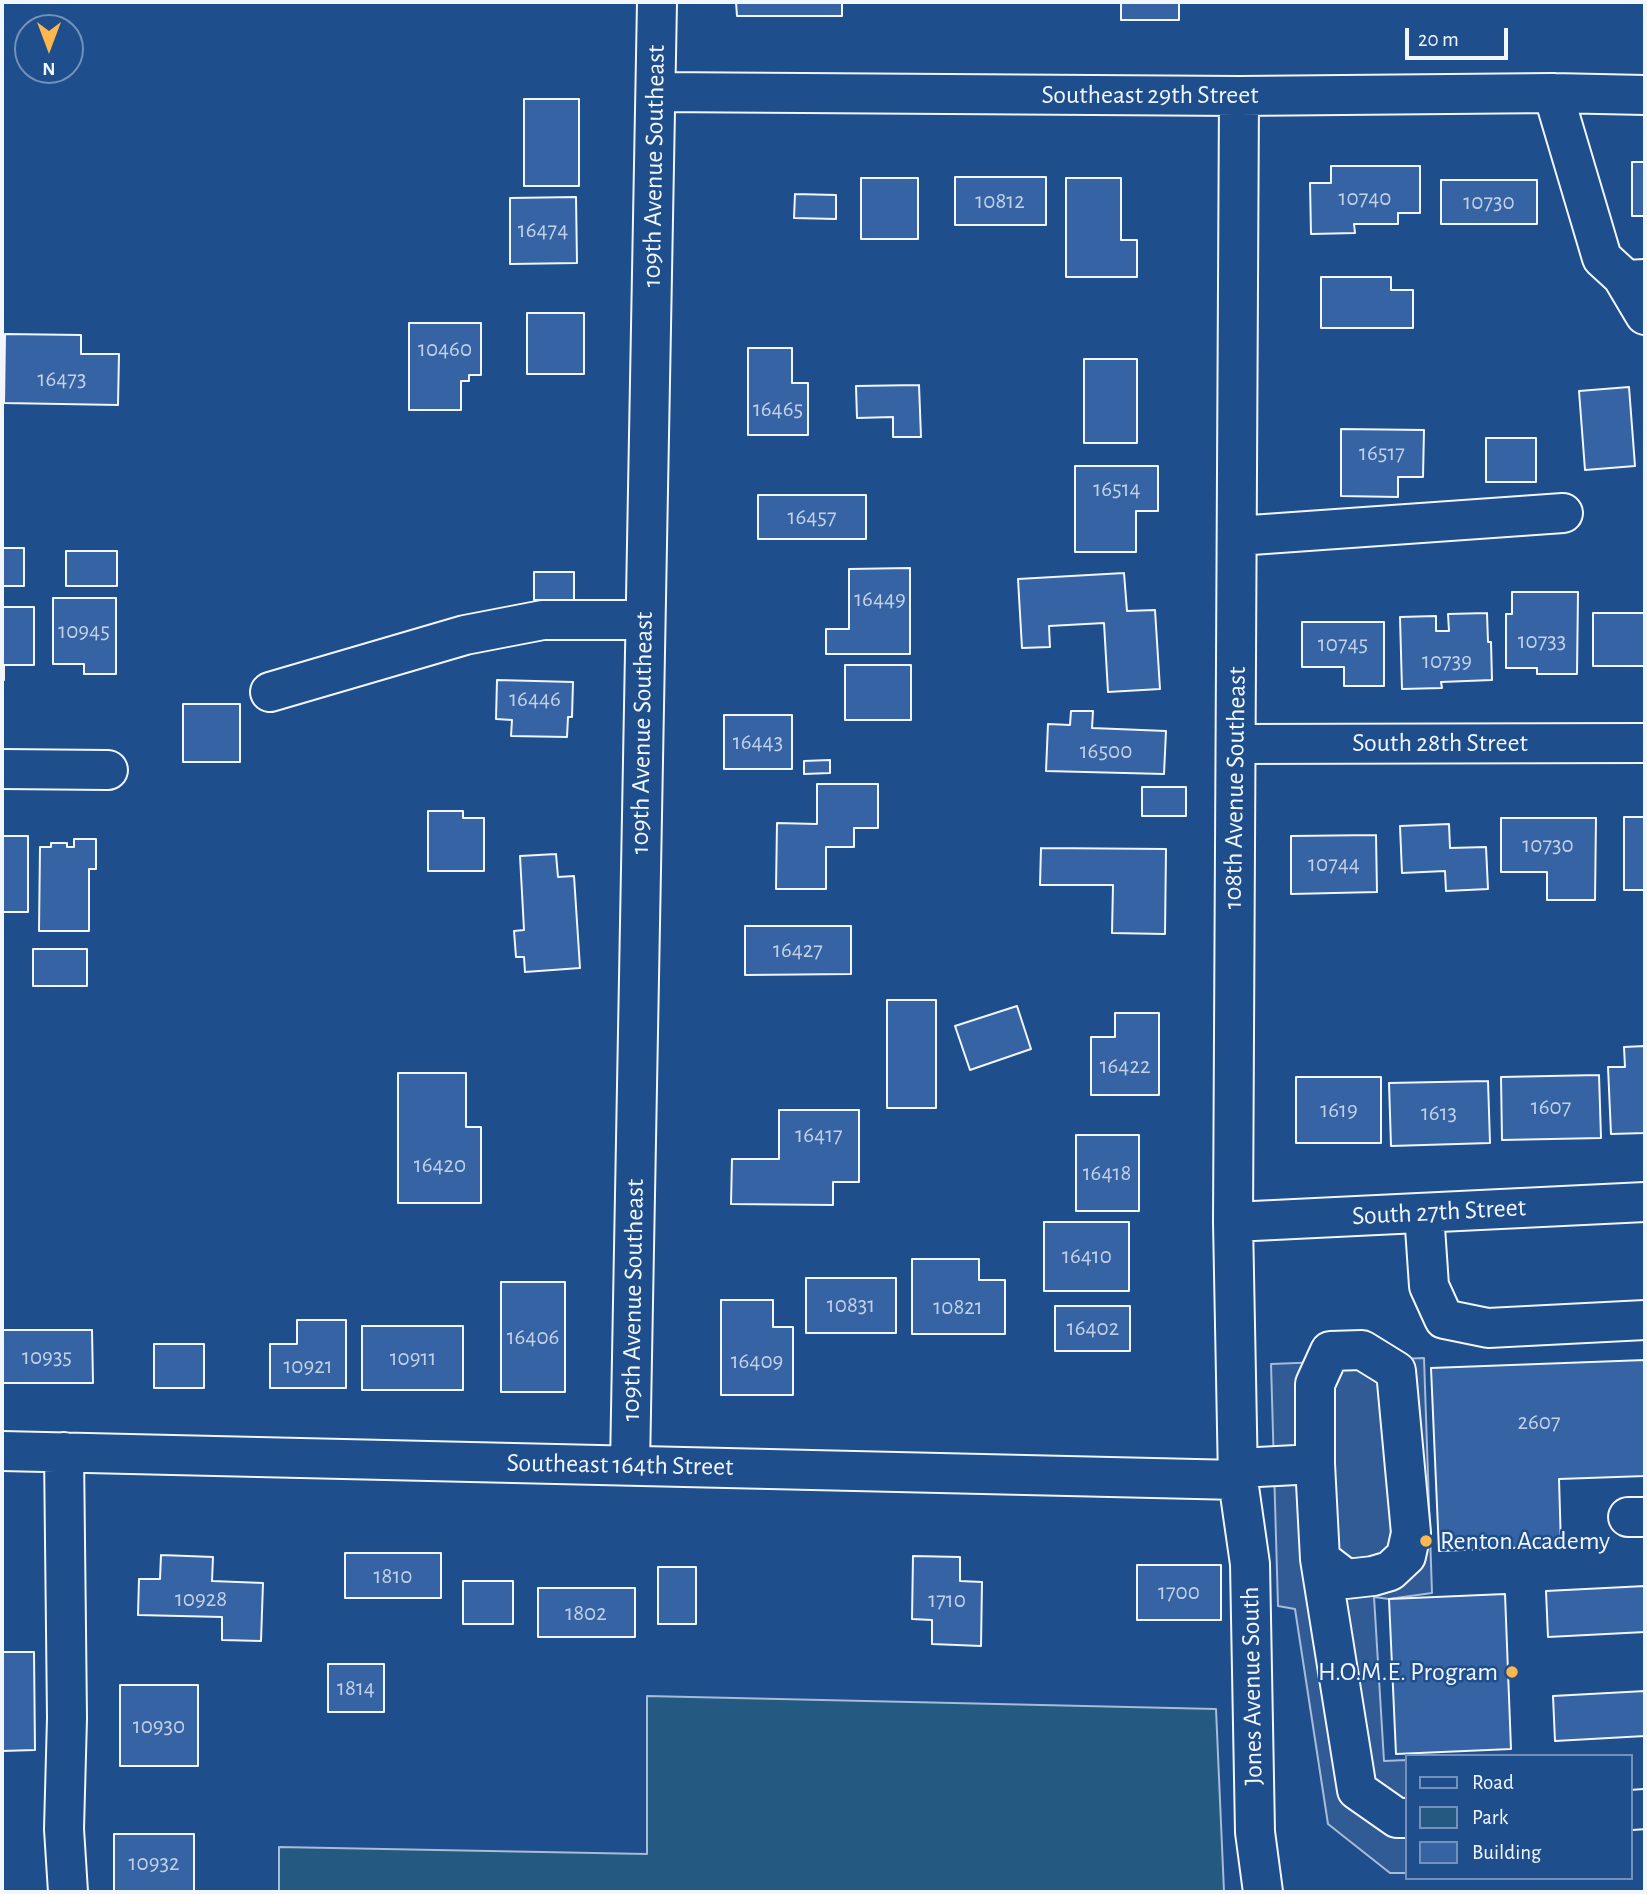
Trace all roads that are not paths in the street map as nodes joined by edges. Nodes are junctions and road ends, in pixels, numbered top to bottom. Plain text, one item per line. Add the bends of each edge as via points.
1 (657, 2) edge
2 (656, 92) junction
3 (1553, 93) junction
4 (1645, 95) edge
5 (1239, 96) junction
6 (1634, 279) edge
7 (1645, 315) edge
8 (1563, 513) dead end
9 (1237, 536) junction
10 (644, 620) junction
11 (270, 692) dead end
12 (1645, 743) edge
13 (1236, 744) junction
14 (2, 769) edge
15 (108, 770) dead end
16 (1645, 1202) edge
17 (1424, 1213) junction
18 (1233, 1222) junction
19 (1645, 1320) edge
20 (2, 1451) edge
21 (64, 1452) junction
22 (1315, 1464) junction
23 (630, 1465) junction
24 (1239, 1474) junction
25 (1320, 1559) junction
26 (1406, 1818) edge
27 (68, 1892) edge
28 (1263, 1892) edge

1 - 2 street, 109th Avenue Southeast
2 - 5 street, Southeast 29th Street
2 - 10 street, 109th Avenue Southeast
3 - 4 street, Southeast 29th Street
3 - 5 street, Southeast 29th Street
3 - 6 street via 1602,258
5 - 9 street, 108th Avenue Southeast
6 - 7 street
8 - 9 street
9 - 13 street, 108th Avenue Southeast
10 - 11 street via 542,620 504,627
10 - 23 street, 109th Avenue Southeast
12 - 13 street, South 28th Street
13 - 18 street, 108th Avenue Southeast
14 - 15 street
16 - 17 street, South 27th Street
17 - 18 street, South 27th Street
17 - 19 street via 1429,1286 1444,1319 1488,1328
18 - 24 street, 108th Avenue Southeast
20 - 21 street, Southeast 164th Street
21 - 23 street, Southeast 164th Street
21 - 27 street
22 - 24 street, Southeast 164th Street
22 - 25 street
22 - 25 street via 1315,1384 1330,1351 1362,1350 1396,1371 1411,1533 1406,1556 1390,1570 1346,1578
23 - 24 street, Southeast 164th Street
24 - 28 street, Jones Avenue South via 1250,1564 1255,1832
25 - 26 street via 1357,1790 1397,1818

